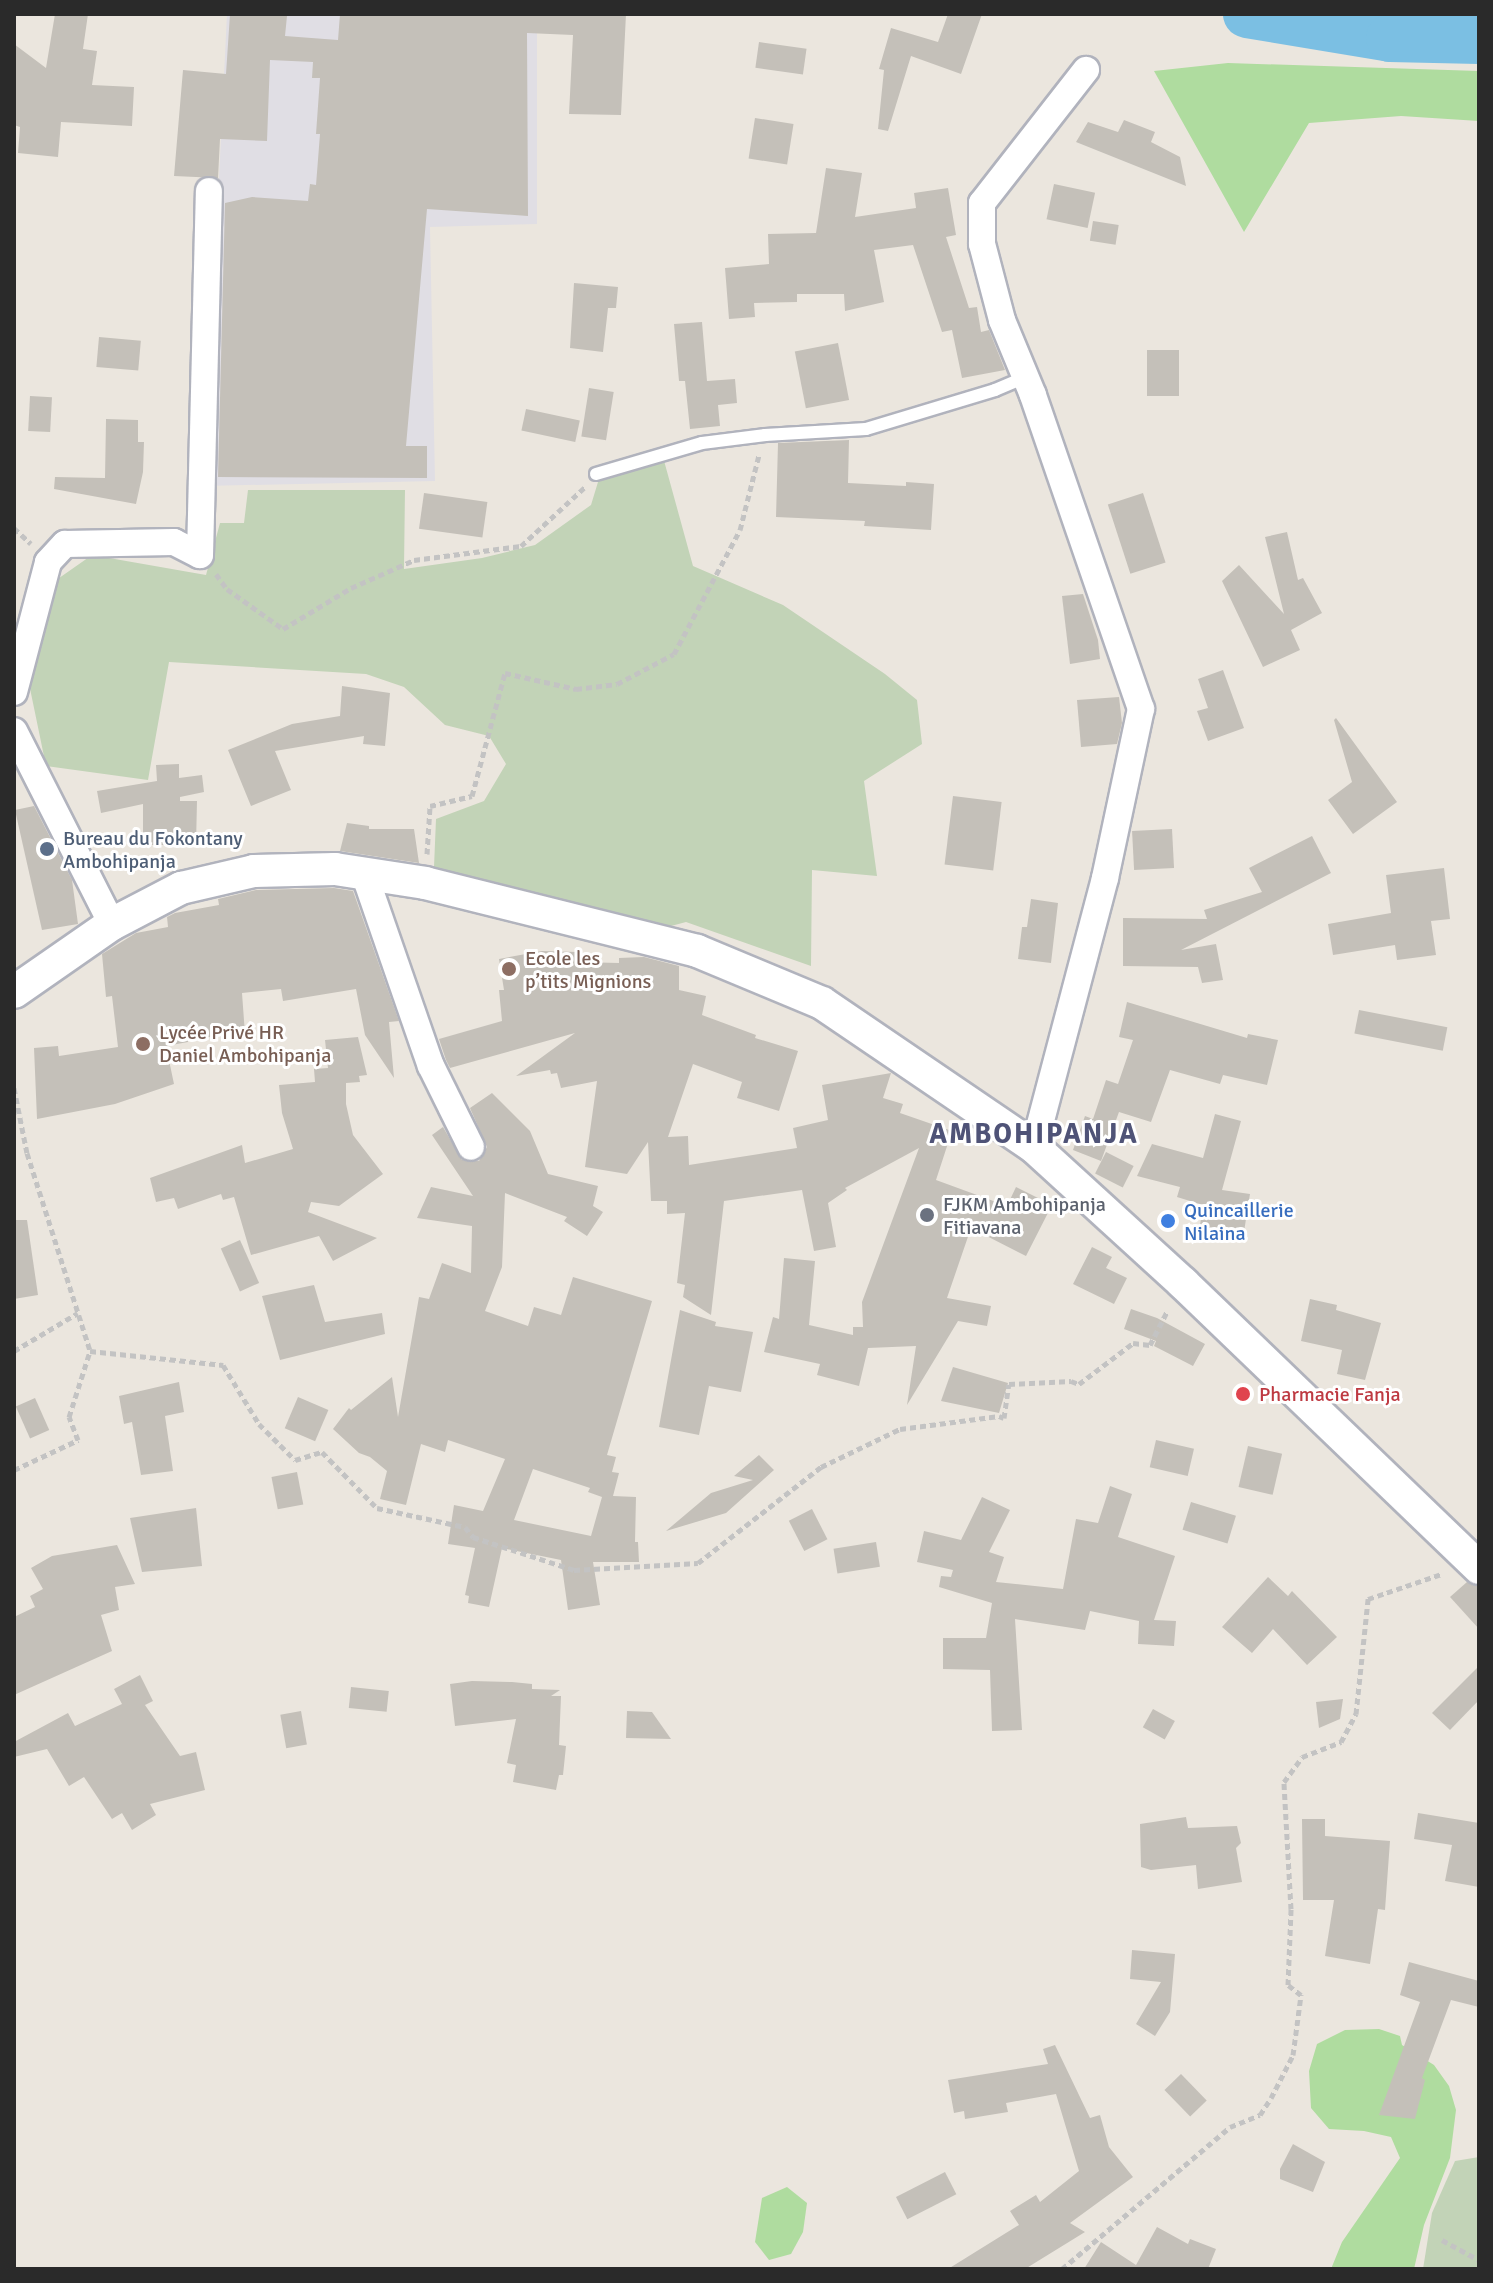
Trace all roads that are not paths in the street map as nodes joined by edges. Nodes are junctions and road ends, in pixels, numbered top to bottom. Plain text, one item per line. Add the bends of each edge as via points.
1 (1086, 70) dead end
2 (209, 191) dead end
3 (1026, 377) junction
4 (596, 474) road end
5 (14, 692) edge
6 (14, 731) edge
7 (364, 873) junction
8 (112, 924) junction
9 (14, 992) edge
10 (471, 1147) dead end
11 (1034, 1147) junction
12 (1476, 1566) edge

1 - 3 street via 982,203 982,244 1002,320
2 - 5 street via 200,555 174,542 65,544 48,562
3 - 4 lane via 866,429 702,443
3 - 11 street via 1141,709 1105,878
6 - 8 street
7 - 8 street via 254,871 181,888
7 - 10 street via 431,1066
7 - 11 street via 425,883 697,951 822,1003
8 - 9 street
11 - 12 street

